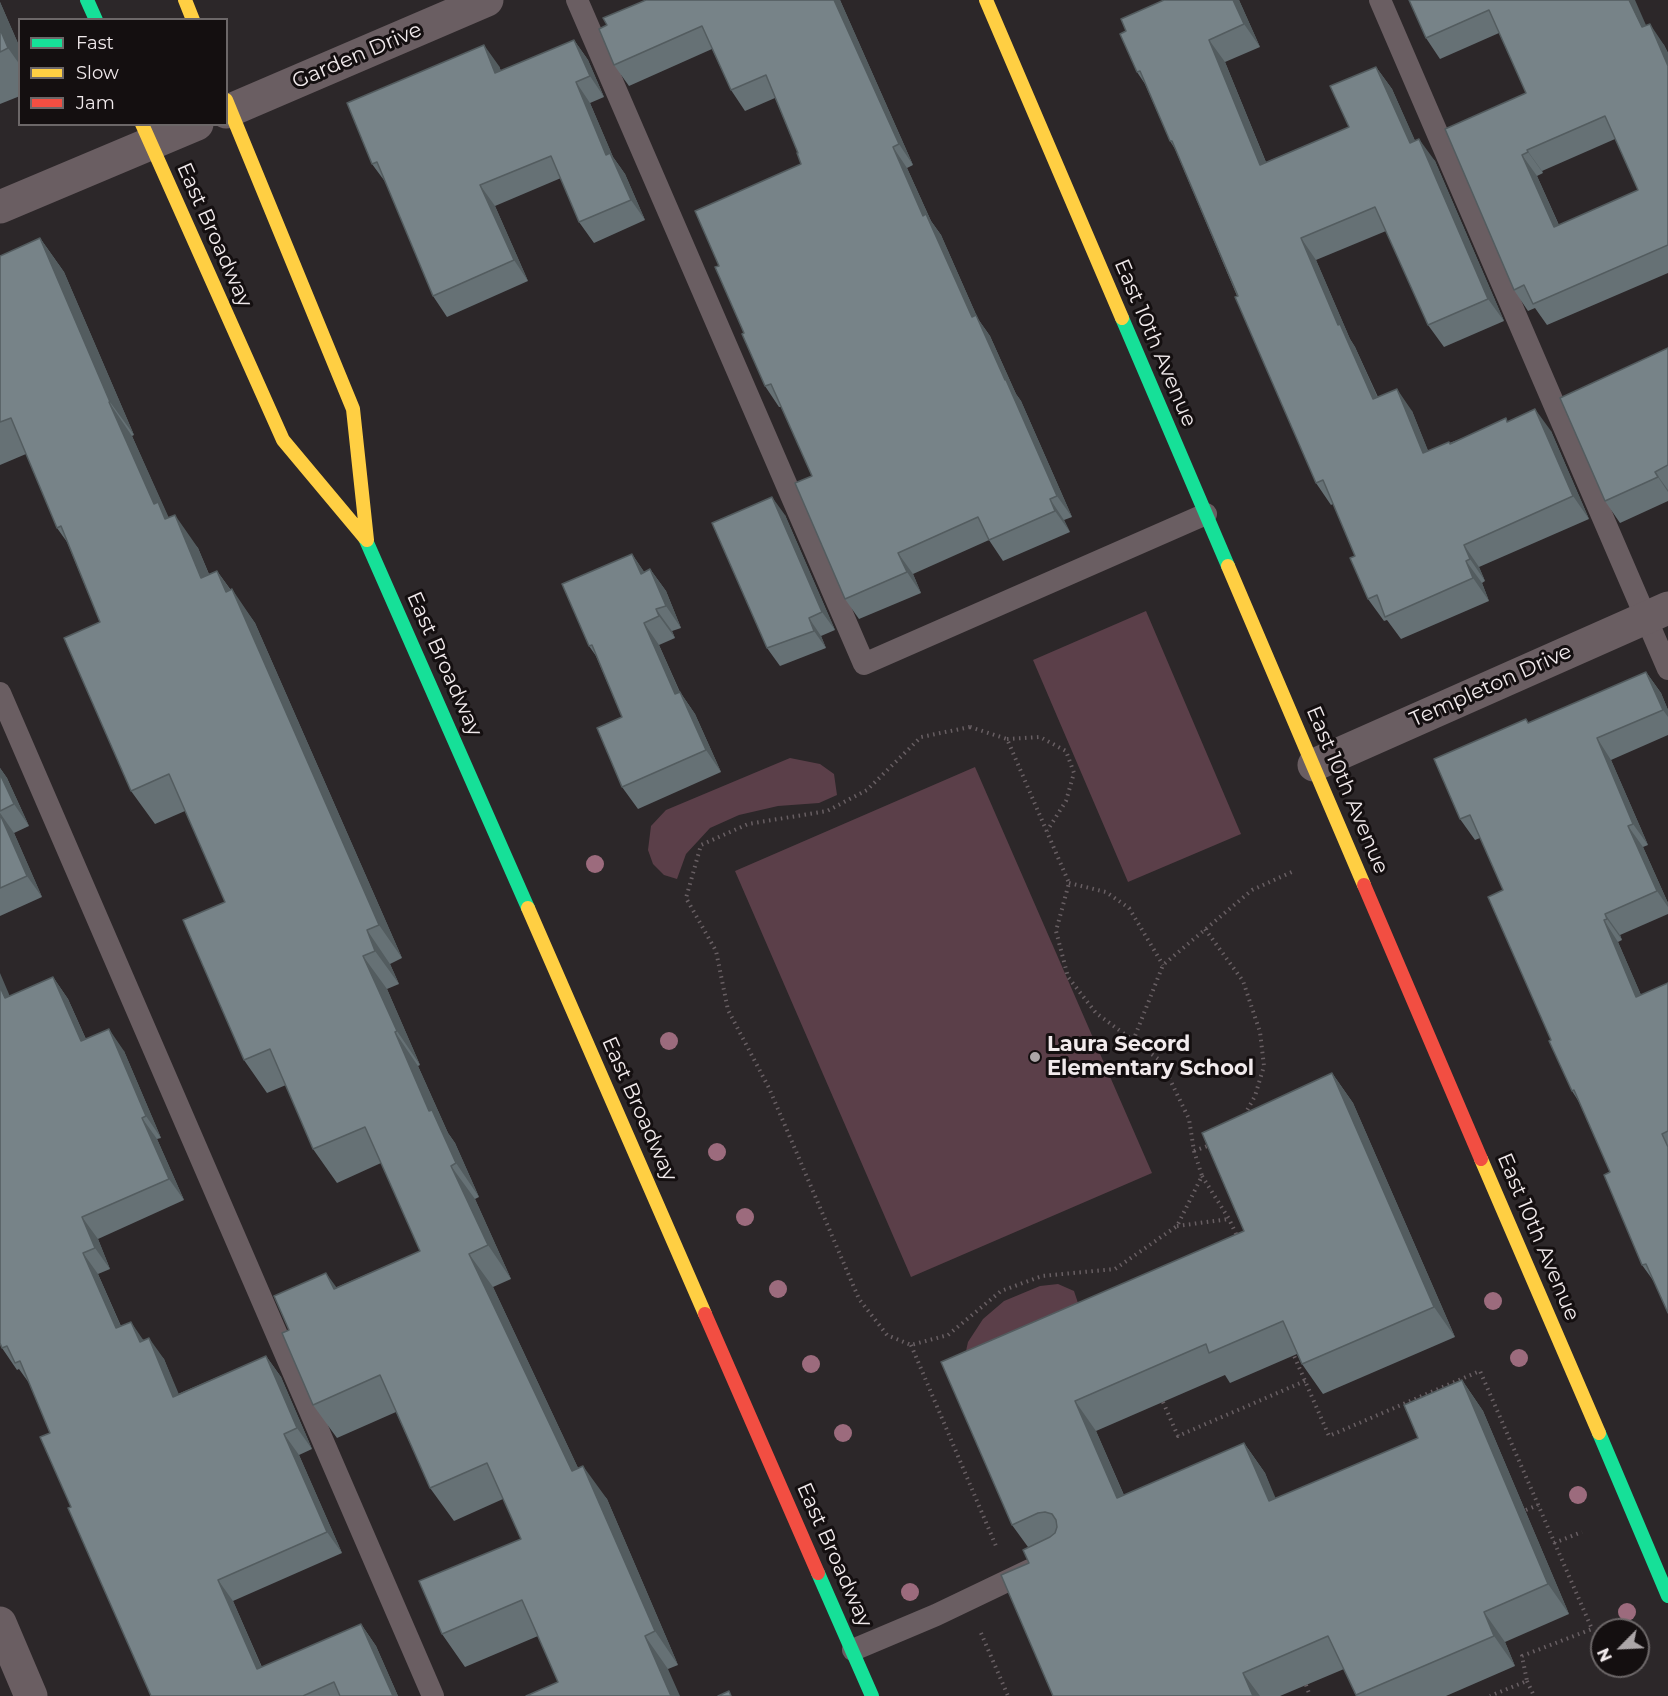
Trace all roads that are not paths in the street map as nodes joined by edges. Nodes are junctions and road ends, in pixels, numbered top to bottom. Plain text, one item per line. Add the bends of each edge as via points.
1 (87, 0) edge
2 (185, 0) edge
3 (487, 0) edge
4 (577, 0) edge
5 (986, 0) edge
6 (1380, 0) edge
7 (95, 18) edge
8 (192, 18) edge
9 (228, 107) edge
10 (187, 126) edge
11 (146, 134) edge
12 (0, 207) edge
13 (1206, 514) junction
14 (367, 540) junction
15 (1657, 613) edge
16 (1668, 669) edge
17 (0, 693) edge
18 (1314, 765) junction
19 (1046, 1563) edge
20 (1668, 1596) edge
21 (0, 1623) edge
22 (853, 1650) junction
23 (31, 1696) edge
24 (433, 1696) edge
25 (872, 1696) edge

1 - 7 main road
2 - 8 main road
3 - 9 street, Garden Drive
4 - 13 lane via 864,664
5 - 13 main road, East 10th Avenue
6 - 15 lane
9 - 14 main road, East Broadway via 353,409
10 - 11 street
11 - 12 street
11 - 14 main road, East Broadway via 283,440
13 - 18 main road, East 10th Avenue
14 - 22 main road, East Broadway
15 - 16 lane
15 - 18 street, Templeton Drive
17 - 24 lane
18 - 20 main road, East 10th Avenue
19 - 22 lane
21 - 23 street
22 - 25 main road, East Broadway

